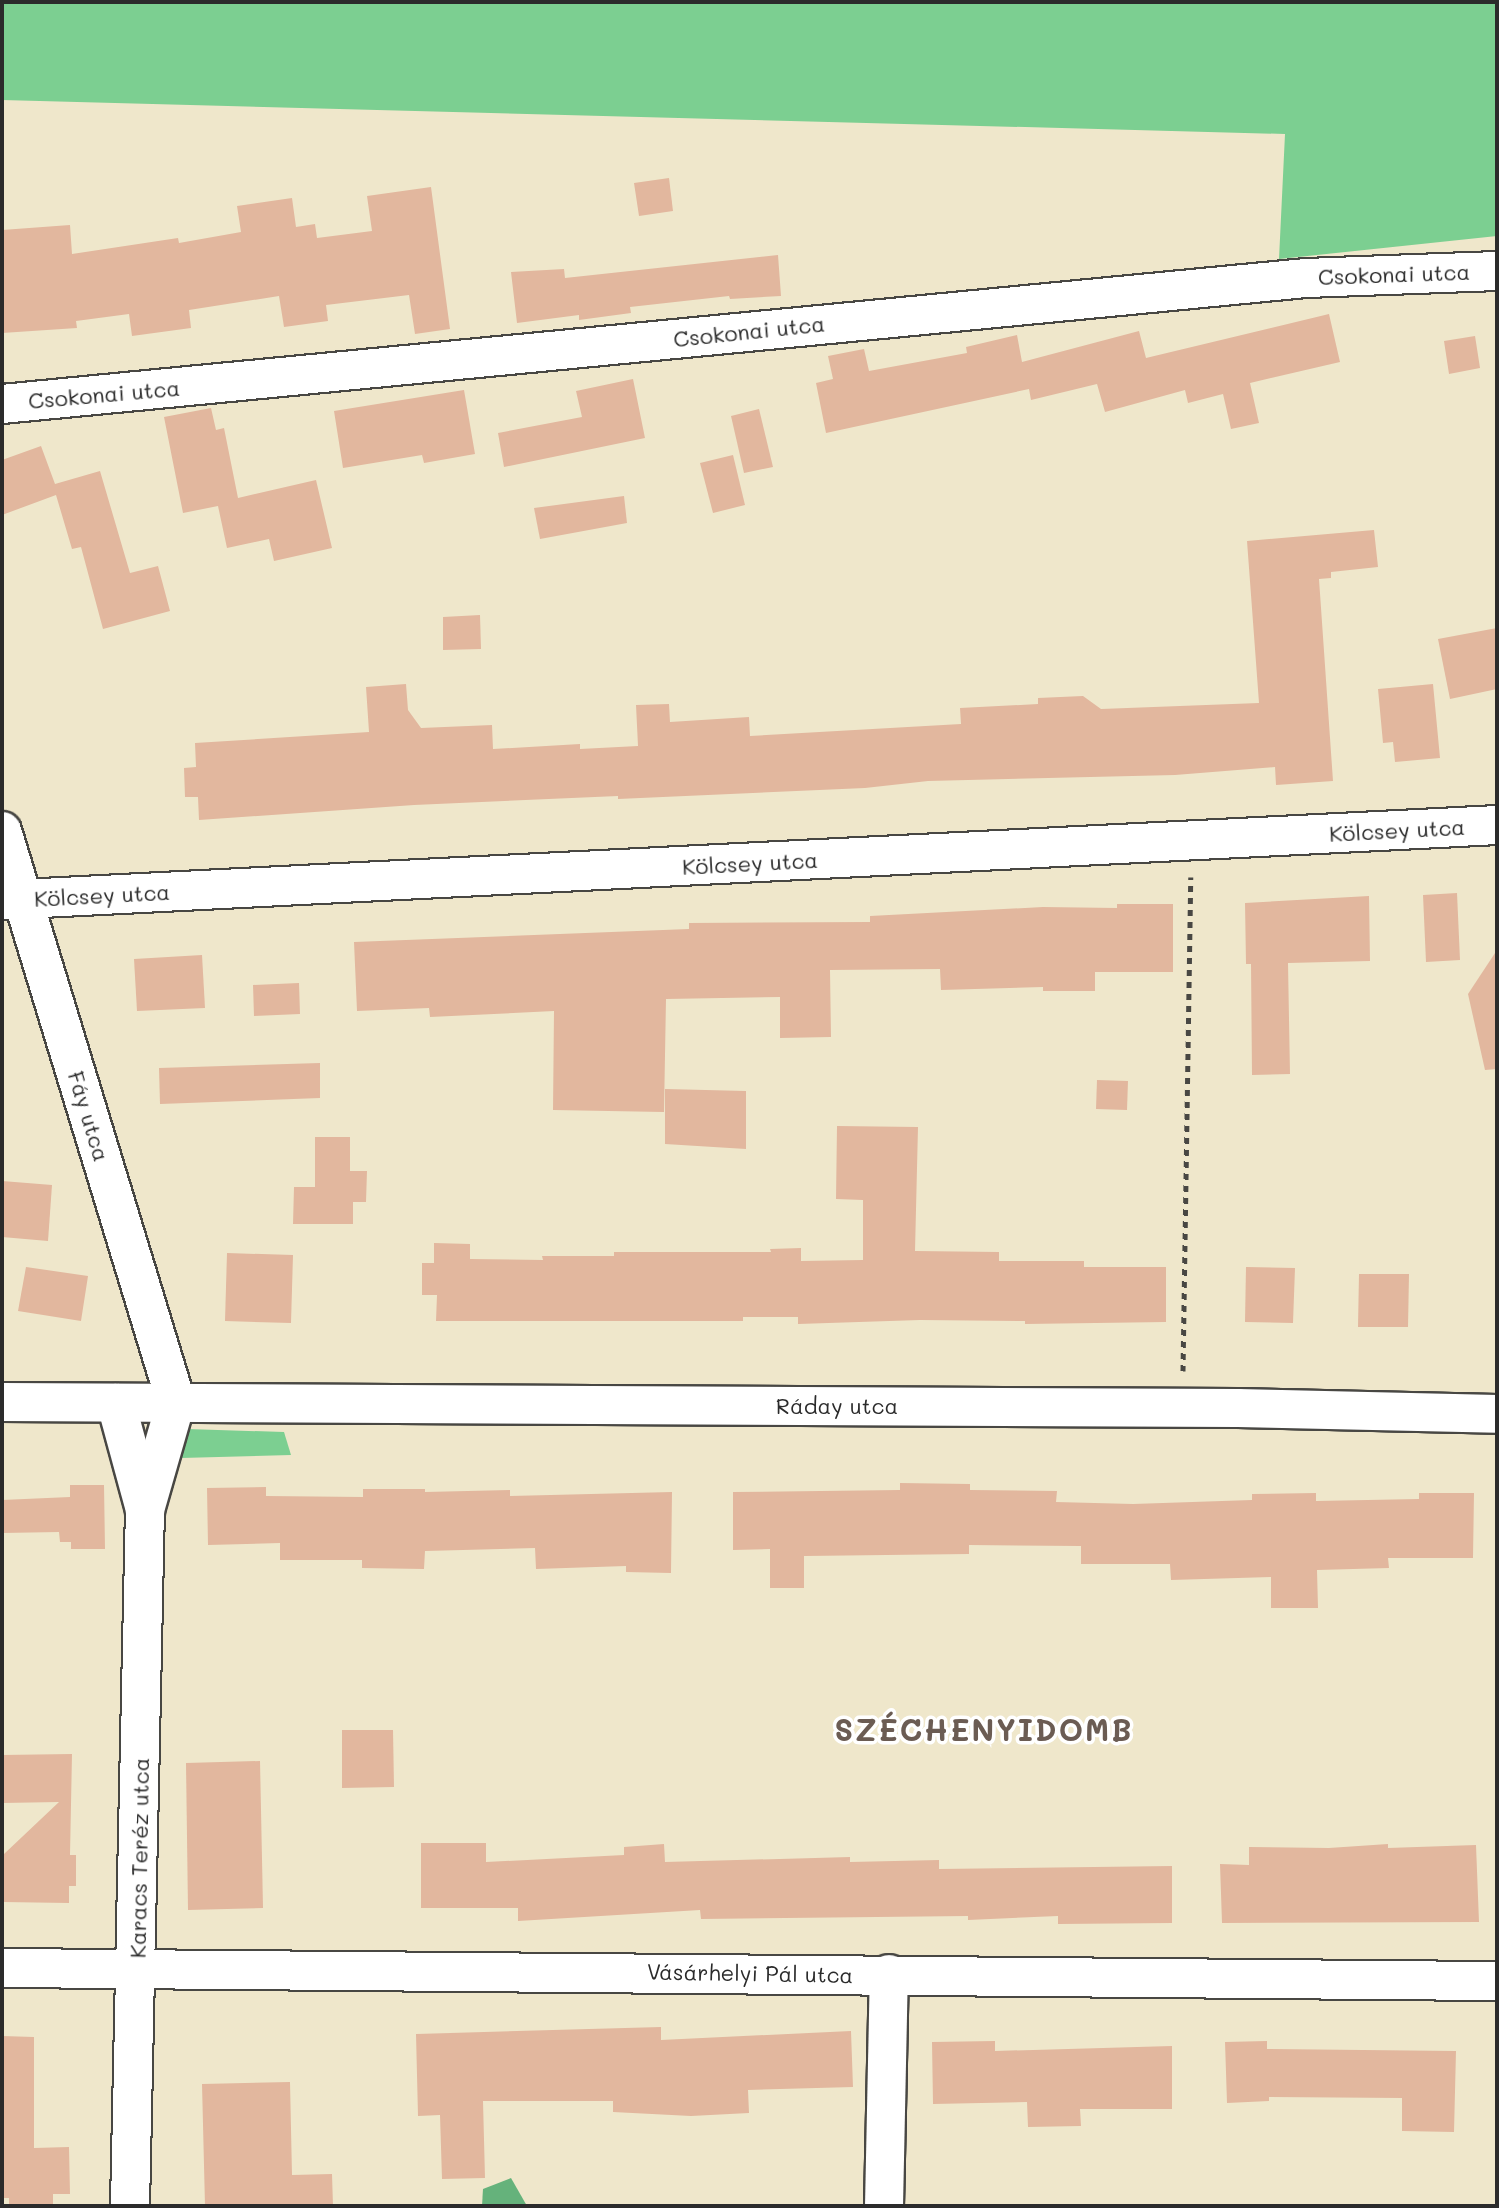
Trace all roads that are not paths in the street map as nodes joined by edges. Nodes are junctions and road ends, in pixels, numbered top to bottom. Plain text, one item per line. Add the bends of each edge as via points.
1 (1497, 271) edge
2 (2, 404) edge
3 (1497, 825) edge
4 (2, 831) edge
5 (12, 899) edge
6 (2, 1402) edge
7 (176, 1402) junction
8 (116, 1403) junction
9 (1497, 1414) edge
10 (145, 1510) junction
11 (137, 1967) junction
12 (2, 1968) edge
13 (889, 1974) junction
14 (1497, 1981) edge
15 (130, 2206) edge
16 (884, 2206) edge

1 - 2 street, Csokonai utca via 1306,278
3 - 5 street, Kölcsey utca
4 - 5 street, Fáy utca
5 - 7 street, Fáy utca
6 - 8 street, Ráday utca
7 - 8 street, Ráday utca
7 - 9 street, Ráday utca
7 - 10 street, Karacs Teréz utca
8 - 10 street, Karacs Teréz utca
10 - 11 street, Karacs Teréz utca
11 - 12 street, Vásárhelyi Pál utca
11 - 13 street, Vásárhelyi Pál utca
11 - 15 street, Karacs Teréz utca
13 - 14 street, Vásárhelyi Pál utca
13 - 16 street

